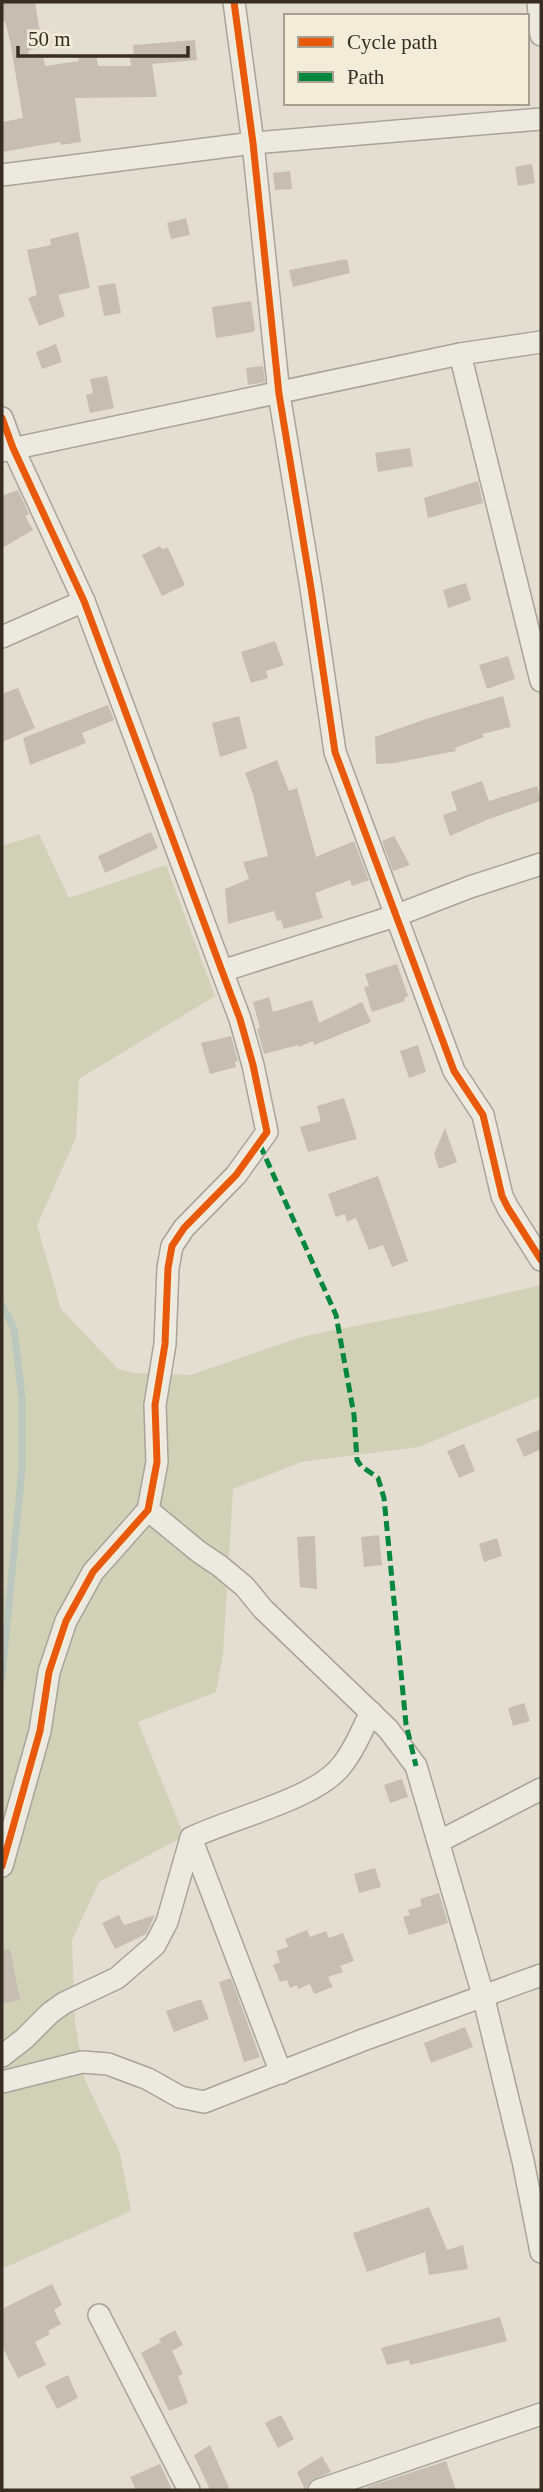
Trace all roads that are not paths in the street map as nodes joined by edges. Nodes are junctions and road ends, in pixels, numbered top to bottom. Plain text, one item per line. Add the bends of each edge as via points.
1 (234, 2) edge
2 (538, 2) edge
3 (541, 35) edge
4 (541, 119) edge
5 (253, 142) junction
6 (2, 175) edge
7 (541, 342) edge
8 (460, 354) junction
9 (279, 394) junction
10 (2, 418) edge
11 (7, 450) edge
12 (84, 601) junction
13 (2, 637) edge
14 (541, 681) edge
15 (541, 864) edge
16 (395, 916) junction
17 (222, 971) junction
18 (541, 1260) edge
19 (148, 1510) junction
20 (371, 1712) junction
21 (541, 1789) edge
22 (191, 1838) junction
23 (440, 1841) junction
24 (2, 1866) edge
25 (541, 1975) edge
26 (483, 1995) junction
27 (2, 2056) edge
28 (281, 2073) junction
29 (2, 2082) edge
30 (541, 2252) edge
31 (100, 2315) dead end
32 (541, 2414) edge
33 (189, 2490) edge
34 (319, 2490) edge

1 - 5 street
2 - 3 street
4 - 5 street
5 - 6 street
5 - 9 street
7 - 8 street
8 - 9 street
8 - 14 street
9 - 11 street
9 - 16 street via 335,752
10 - 11 street
11 - 12 street
12 - 13 street
12 - 17 street
15 - 16 street
16 - 17 street
16 - 18 street via 454,1071 482,1115 502,1196
17 - 19 street via 250,1054 267,1132 236,1175 172,1246 155,1405 157,1462
19 - 20 street via 244,1587
19 - 24 street via 93,1572 66,1621 49,1672 40,1731
20 - 22 street via 342,1766 320,1786
20 - 23 street via 416,1766
21 - 23 street
22 - 27 street via 167,1923 155,1945 117,1978 50,2013
22 - 28 street
23 - 26 street
25 - 26 street
26 - 28 street
26 - 30 street
28 - 29 street via 204,2102 108,2064 82,2062
31 - 33 street
32 - 34 street

